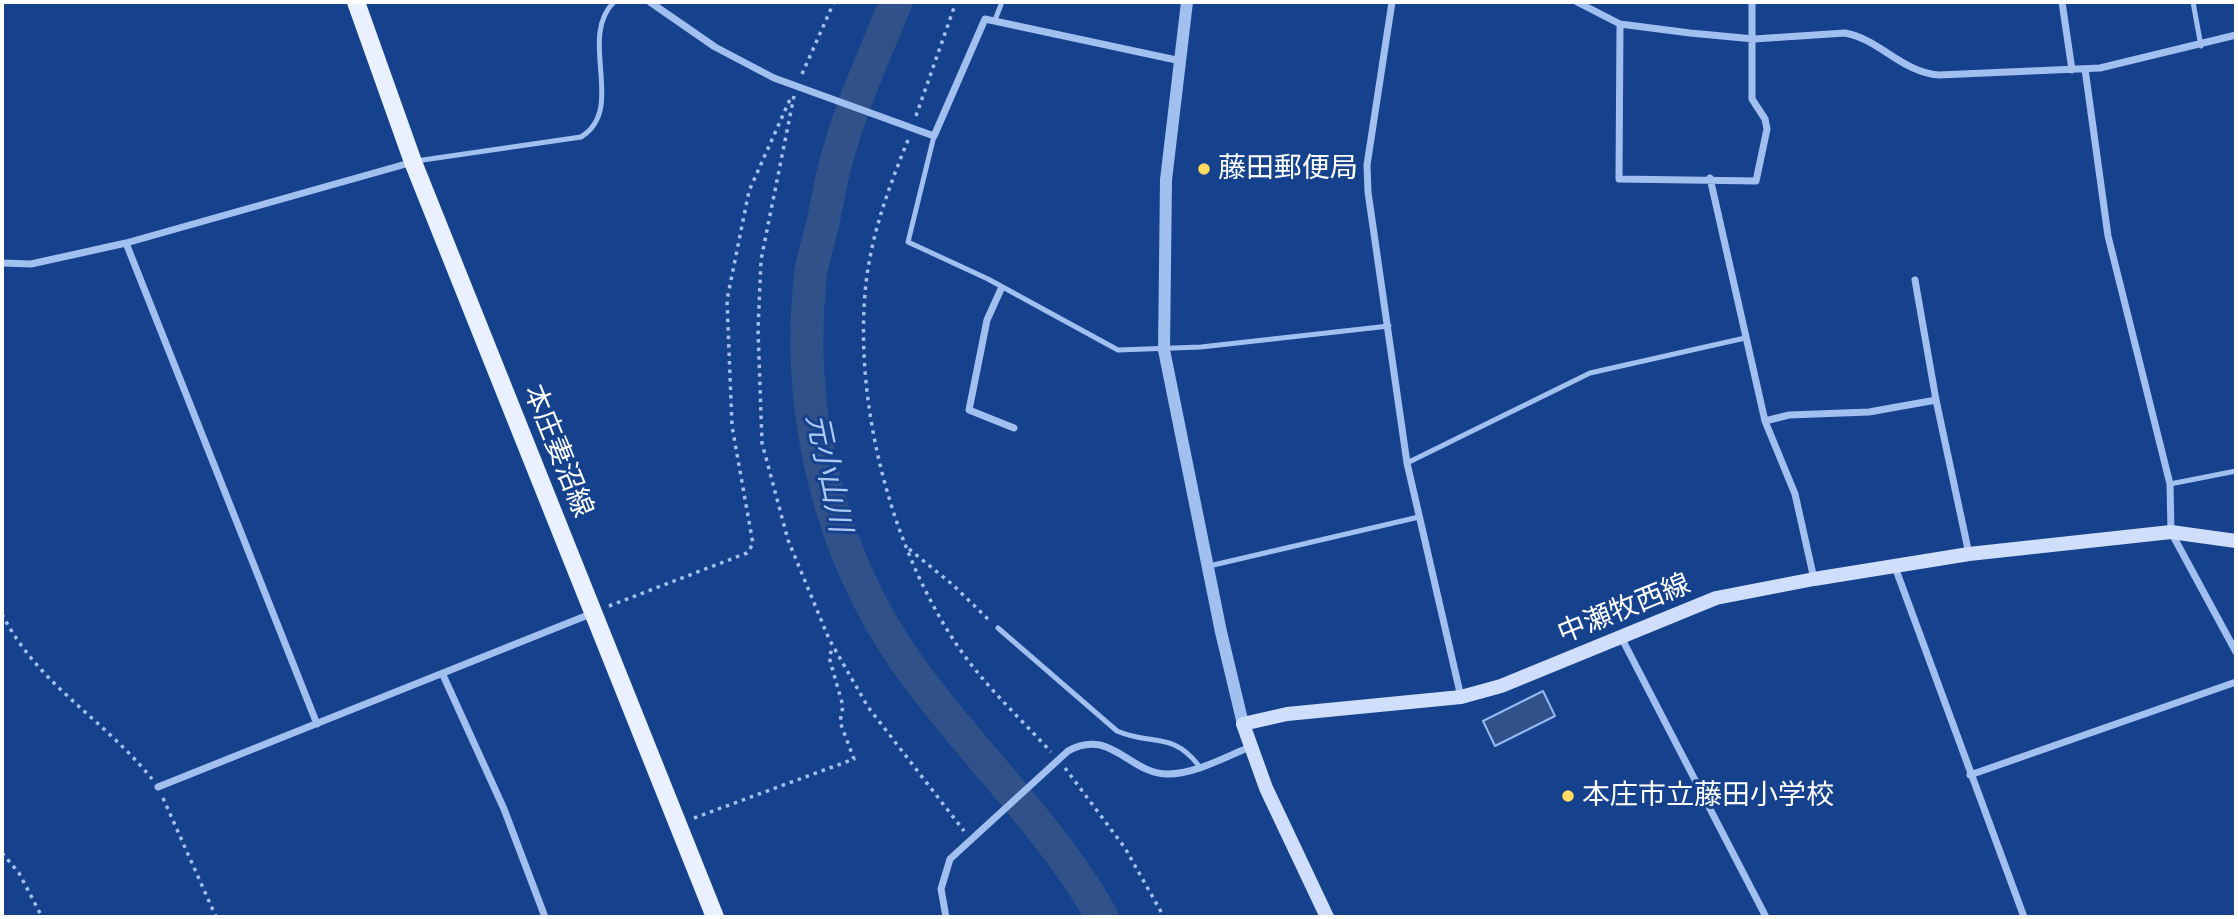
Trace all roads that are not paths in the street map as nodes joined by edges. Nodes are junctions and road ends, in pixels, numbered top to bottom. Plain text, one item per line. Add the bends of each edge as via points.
1 (356, 2) edge
2 (614, 2) edge
3 (650, 2) edge
4 (1002, 2) edge
5 (1187, 2) edge
6 (1392, 2) edge
7 (1577, 2) edge
8 (1752, 2) edge
9 (2062, 2) edge
10 (2193, 2) edge
11 (995, 20) junction
12 (1620, 24) junction
13 (2236, 35) edge
14 (1754, 39) junction
15 (2201, 46) junction
16 (1181, 61) junction
17 (2085, 69) junction
18 (2072, 70) junction
19 (934, 136) junction
20 (413, 162) junction
21 (1710, 178) junction
22 (126, 243) junction
23 (2, 263) edge
24 (1915, 280) dead end
25 (1001, 289) junction
26 (1389, 326) junction
27 (1745, 338) junction
28 (1164, 350) junction
29 (1936, 400) junction
30 (1765, 421) junction
31 (1014, 428) dead end
32 (1407, 463) junction
33 (2236, 471) edge
34 (2170, 484) junction
35 (1419, 517) junction
36 (2171, 532) junction
37 (2236, 541) edge
38 (1969, 554) junction
39 (1209, 566) junction
40 (1895, 566) junction
41 (1815, 579) junction
42 (594, 612) junction
43 (998, 628) road end
44 (1621, 637) junction
45 (2236, 652) edge
46 (443, 675) junction
47 (2236, 682) edge
48 (1461, 697) junction
49 (317, 724) junction
50 (1243, 724) junction
51 (1250, 747) junction
52 (1199, 766) junction
53 (1970, 775) junction
54 (158, 788) road end
55 (545, 917) edge
56 (715, 917) edge
57 (946, 917) edge
58 (1327, 917) edge
59 (1766, 917) edge
60 (2024, 917) edge

1 - 20 main road, 本庄妻沼線
2 - 20 lane via 601,19 600,117 590,131 581,137
3 - 19 street via 715,47 806,92
4 - 11 lane
5 - 16 street
6 - 26 street via 1367,165 1372,228
7 - 12 street
8 - 14 street
9 - 18 street
10 - 15 lane
11 - 16 street
11 - 19 street via 985,19
12 - 14 street
12 - 21 street via 1619,179
13 - 15 street
14 - 18 street via 1858,35 1926,74
14 - 21 street via 1752,99 1767,130 1756,181
15 - 17 street
16 - 28 street via 1166,180
17 - 18 street
17 - 34 street via 2108,236
19 - 25 lane via 908,242
20 - 22 street
20 - 42 main road, 本庄妻沼線
21 - 27 street
22 - 23 street via 31,264
22 - 49 street
24 - 29 street
25 - 28 lane via 1118,350
25 - 31 street via 988,320 969,410
26 - 28 lane
26 - 32 street
27 - 30 street
27 - 32 lane via 1590,373
28 - 39 street
29 - 30 street via 1869,412 1789,415
29 - 38 street
30 - 41 street via 1798,503
32 - 35 street
33 - 34 lane
34 - 36 street
35 - 39 lane
35 - 48 street
36 - 37 main road, 中瀬牧西線
36 - 38 main road, 中瀬牧西線
36 - 45 street
38 - 40 main road, 中瀬牧西線
39 - 50 street
40 - 41 main road, 中瀬牧西線
40 - 53 street
41 - 44 main road, 中瀬牧西線 via 1716,598
42 - 46 street
42 - 56 main road, 本庄妻沼線
43 - 52 lane via 1117,731 1174,743
44 - 48 main road, 中瀬牧西線 via 1501,686
44 - 59 street
46 - 49 street
46 - 55 street via 504,810
47 - 53 street
48 - 50 main road, 中瀬牧西線 via 1287,714
49 - 54 street
50 - 51 main road
51 - 52 street
51 - 58 main road
52 - 57 street via 1165,774 1143,768 1109,746 1079,744 1051,763 950,859 941,889
53 - 60 street

